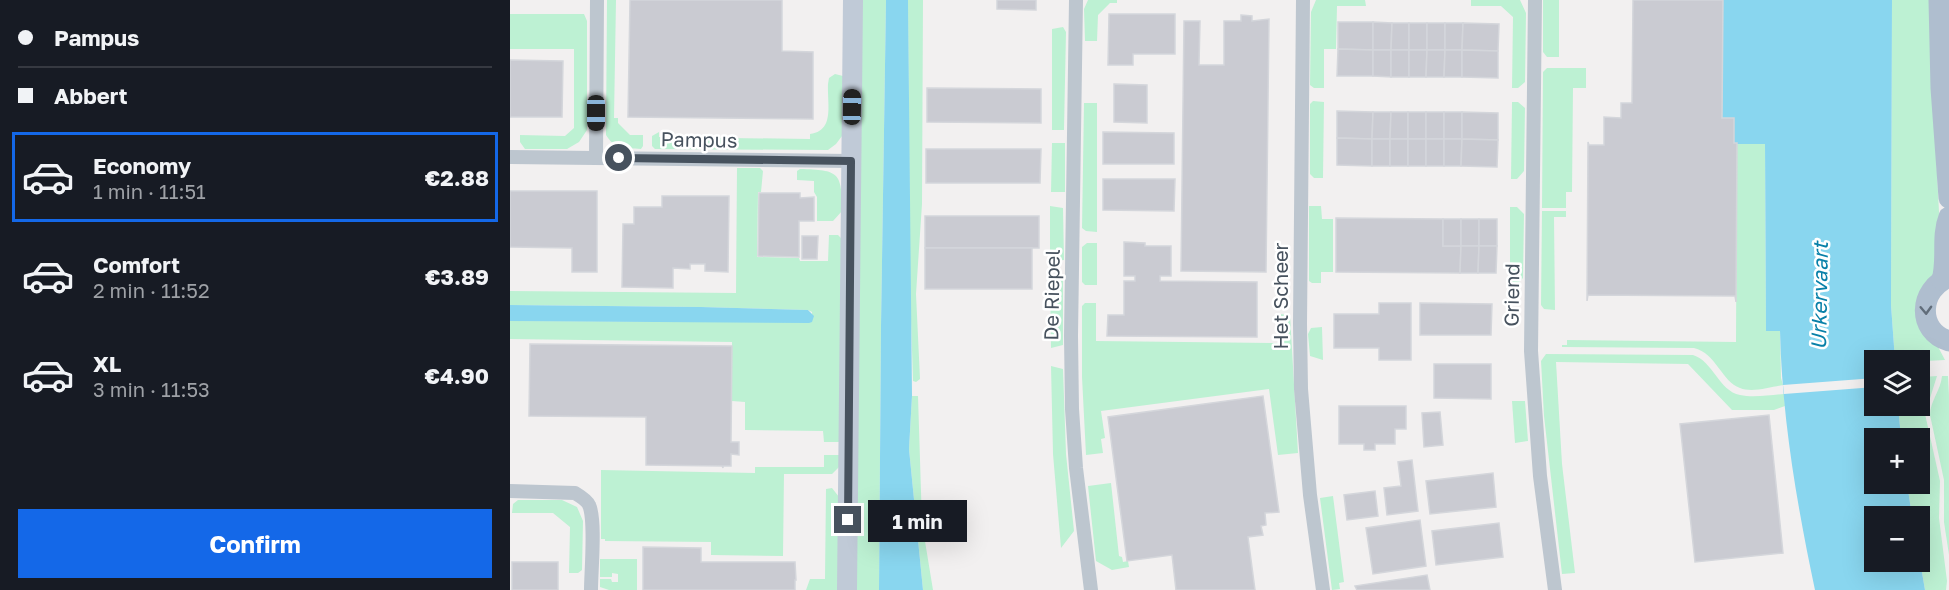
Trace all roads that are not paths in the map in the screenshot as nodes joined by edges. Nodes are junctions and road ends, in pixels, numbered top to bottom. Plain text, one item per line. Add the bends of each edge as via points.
1 (597, 0) edge
2 (854, 0) edge
3 (1076, 0) edge
4 (1303, 0) edge
5 (1535, 0) edge
6 (1939, 0) edge
7 (510, 157) edge
8 (596, 158) junction
9 (851, 161) junction
10 (1949, 198) edge
11 (1949, 217) edge
12 (1946, 279) edge
13 (1947, 344) edge
14 (510, 491) edge
15 (591, 590) edge
16 (847, 590) edge
17 (1091, 590) edge
18 (1323, 590) edge
19 (1555, 590) edge

1 - 8 street
2 - 9 street
3 - 17 street, De Riepel via 1072,409
4 - 18 street, Het Scheer via 1301,388
5 - 19 street, Griend via 1531,351 1540,476
6 - 10 main road
7 - 8 street, Pampus
8 - 9 street, Pampus
9 - 16 street
11 - 12 main road via 1945,226
12 -> 13 main road via 1929,292 1924,310 1930,328
14 - 15 street via 575,493 590,506

